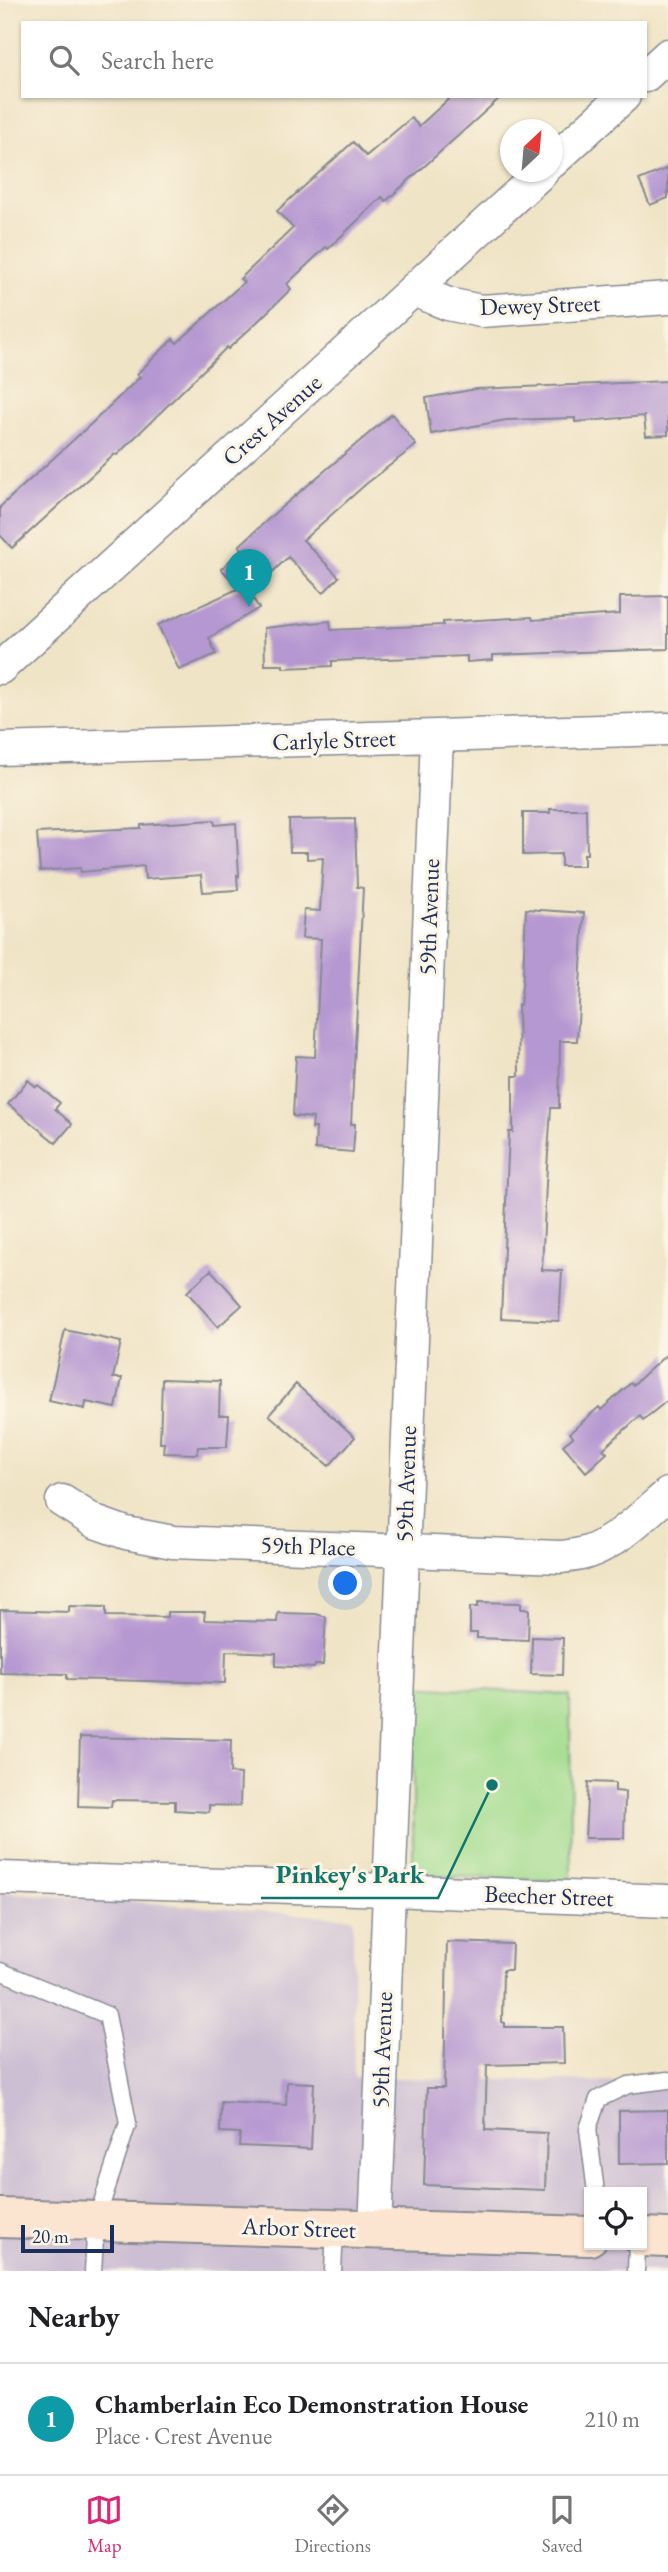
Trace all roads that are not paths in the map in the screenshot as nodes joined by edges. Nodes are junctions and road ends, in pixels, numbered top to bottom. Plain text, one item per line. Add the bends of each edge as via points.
1 (668, 55) edge
2 (647, 74) edge
3 (622, 98) edge
4 (563, 152) edge
5 (531, 182) edge
6 (414, 290) junction
7 (668, 298) edge
8 (0, 668) edge
9 (668, 729) edge
10 (437, 737) junction
11 (0, 749) edge
12 (668, 1494) edge
13 (62, 1501) dead end
14 (403, 1549) junction
15 (0, 1878) edge
16 (389, 1890) junction
17 (668, 1901) edge
18 (0, 1971) edge
19 (668, 2080) edge
20 (595, 2187) edge
21 (4, 2218) edge
22 (96, 2221) junction
23 (335, 2229) junction
24 (375, 2230) junction
25 (584, 2236) edge
26 (647, 2237) edge
27 (668, 2238) edge
28 (637, 2250) edge
29 (93, 2271) edge
30 (332, 2271) edge
31 (636, 2271) edge

1 - 2 street
3 - 4 street
5 - 6 street, Crest Avenue
6 - 7 street, Dewey Street via 481,311
6 - 8 street, Crest Avenue
9 - 10 street, Carlyle Street
10 - 11 street, Carlyle Street
10 - 14 street, 59th Avenue
12 - 14 street, 59th Place via 589,1552 561,1557
13 - 14 street, 59th Place via 95,1522 173,1542
14 - 16 street, 59th Avenue
15 - 16 street, Beecher Street
16 - 17 street, Beecher Street
16 - 24 street, 59th Avenue
18 - 22 lane via 107,2015 128,2123
19 - 20 lane via 628,2085 598,2099 588,2129
21 - 22 main road, Arbor Street
22 - 23 main road, Arbor Street
22 - 29 lane
23 - 24 main road, Arbor Street
23 - 30 lane
24 - 25 main road, Arbor Street
26 - 27 main road
28 - 31 lane

